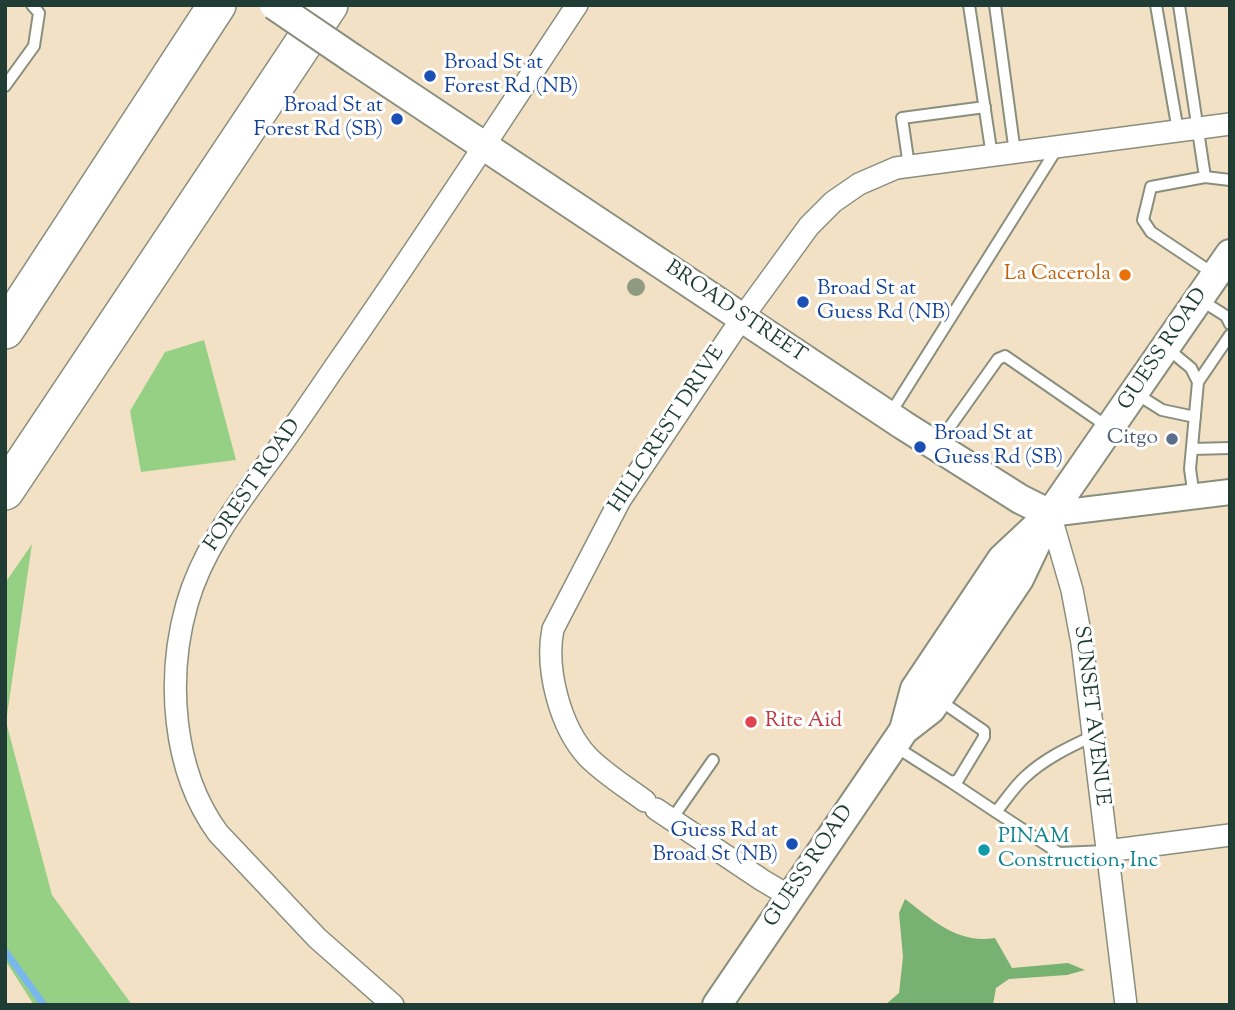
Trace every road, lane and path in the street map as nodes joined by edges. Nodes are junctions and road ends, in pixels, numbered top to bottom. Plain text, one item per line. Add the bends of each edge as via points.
1 (32, 5) edge
2 (218, 5) edge
3 (274, 5) edge
4 (328, 5) edge
5 (577, 5) edge
6 (969, 5) edge
7 (995, 5) edge
8 (1156, 5) edge
9 (1179, 5) edge
10 (5, 86) edge
11 (985, 107) junction
12 (1230, 124) edge
13 (1199, 128) junction
14 (1178, 131) junction
15 (485, 147) junction
16 (1058, 147) junction
17 (1015, 153) junction
18 (992, 156) junction
19 (909, 166) junction
20 (1205, 177) junction
21 (1230, 180) edge
22 (1223, 265) edge
23 (1199, 299) junction
24 (742, 318) junction
25 (1230, 324) edge
26 (5, 330) edge
27 (1230, 335) edge
28 (1166, 348) junction
29 (1198, 382) junction
30 (1135, 393) junction
31 (889, 415) junction
32 (1195, 417) junction
33 (1111, 429) junction
34 (937, 445) junction
35 (1230, 448) edge
36 (1192, 449) junction
37 (5, 491) edge
38 (1230, 492) edge
39 (1194, 497) junction
40 (1051, 514) junction
41 (937, 699) junction
42 (1093, 736) junction
43 (898, 738) junction
44 (713, 760) dead end
45 (951, 782) junction
46 (658, 810) junction
47 (996, 813) junction
48 (1230, 835) edge
49 (1107, 850) junction
50 (789, 896) junction
51 (393, 1005) edge
52 (717, 1005) edge
53 (1126, 1005) edge

1 - 10 lane via 39,13 34,46
2 - 26 highway
3 - 15 main road, BROAD STREET, bridge
4 - 37 highway
5 - 15 street, FOREST ROAD
6 - 11 lane
7 - 17 lane
8 - 14 lane
9 - 13 lane
11 - 18 lane
11 - 19 lane via 902,118
12 - 13 street, HILLCREST DRIVE
13 - 14 street, HILLCREST DRIVE
13 - 20 lane
14 - 16 street, HILLCREST DRIVE
15 - 24 main road, BROAD STREET
15 - 51 street, FOREST ROAD via 226,522 188,602 177,652 175,701 184,761 204,814 317,938
16 - 17 street, HILLCREST DRIVE
16 - 31 lane
17 - 18 street, HILLCREST DRIVE
18 - 19 street, HILLCREST DRIVE
19 - 24 street, HILLCREST DRIVE via 879,173 833,202 809,226
20 - 21 lane
20 - 22 lane via 1152,187 1143,220 1151,232
22 - 23 main road, GUESS ROAD
23 - 25 lane via 1226,316
23 - 28 main road, GUESS ROAD
24 - 31 main road, BROAD STREET
24 - 46 street, HILLCREST DRIVE via 620,500 552,629 550,667 576,742 600,769
27 - 29 lane
28 - 29 lane via 1191,368
28 - 30 main road, GUESS ROAD
29 - 32 lane
30 - 32 lane via 1162,410
30 - 33 main road, GUESS ROAD
31 - 34 main road, BROAD STREET
32 - 36 lane
33 - 34 lane via 1005,356 998,359
33 - 40 main road, GUESS ROAD
34 - 40 main road, BROAD STREET
35 - 36 lane
36 - 39 lane
38 - 39 street
39 - 40 street
40 - 41 main road, GUESS ROAD via 1019,579
40 - 42 street, SUNSET AVENUE via 1072,590
40 - 43 main road, GUESS ROAD via 1002,559 915,689
41 - 43 main road, GUESS ROAD
41 - 45 lane via 984,731 958,780
42 - 47 lane via 1035,768
42 - 49 street, SUNSET AVENUE
43 - 45 lane
43 - 50 main road, GUESS ROAD
44 - 46 lane
45 - 47 lane
46 - 50 street, HILLCREST DRIVE
47 - 49 lane via 1059,853
48 - 49 street
49 - 53 street, SUNSET AVENUE
50 - 52 main road, GUESS ROAD

